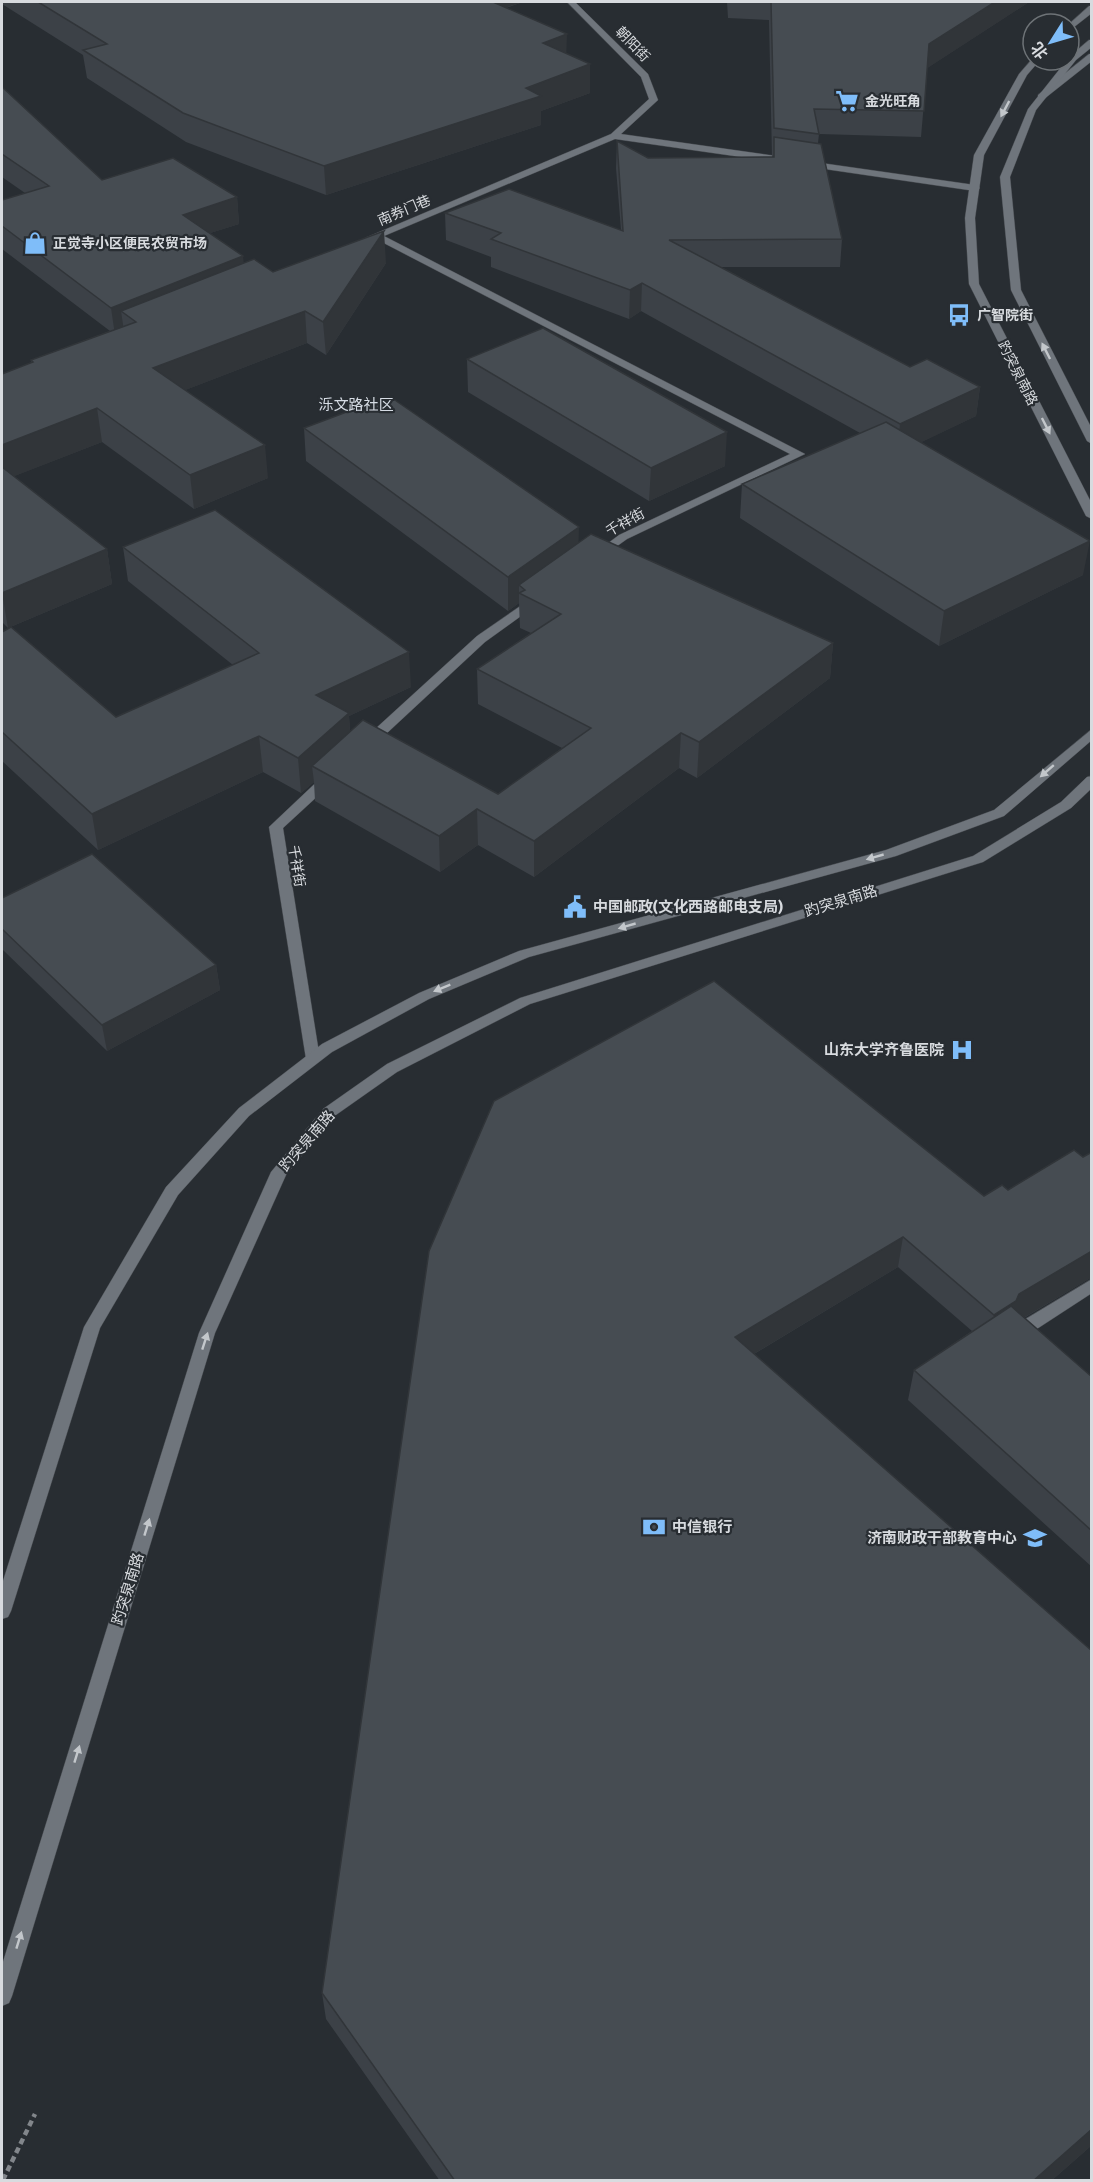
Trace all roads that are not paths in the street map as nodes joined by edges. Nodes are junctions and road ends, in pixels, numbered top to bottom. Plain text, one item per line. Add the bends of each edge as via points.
1 (571, 2) edge
2 (1092, 42) edge
3 (1092, 56) edge
4 (1025, 72) edge
5 (1041, 97) junction
6 (614, 136) junction
7 (788, 161) edge
8 (800, 163) edge
9 (975, 188) junction
10 (377, 236) junction
11 (355, 245) edge
12 (1092, 441) edge
13 (1092, 516) edge
14 (585, 564) edge
15 (547, 592) edge
16 (1092, 733) edge
17 (361, 749) edge
18 (335, 772) edge
19 (1092, 780) edge
20 (313, 1059) junction
21 (1092, 1285) edge
22 (1020, 1331) edge
23 (2, 1611) edge
24 (2, 1996) edge

1 - 6 main road, 朝阳街 via 645,76 654,100
2 - 5 main road via 1073,58
3 - 5 main road
4 -> 9 main road, 趵突泉南路 via 979,155
12 -> 5 main road via 1016,290 1005,177 1032,109
6 - 7 main road
6 - 10 main road, 南券门巷
8 - 9 main road
9 -> 13 main road, 趵突泉南路 via 970,218 974,284
10 - 11 main road, 南券门巷
10 - 14 main road, 千祥街 via 799,454 624,537
15 - 17 main road via 481,639
16 -> 20 main road via 999,813 891,853 524,954 424,996
18 - 20 main road, 千祥街 via 276,827
24 -> 19 main road, 趵突泉南路 via 207,1333 279,1172 328,1113 392,1068 525,1001 978,859 1066,805
20 - 23 main road via 244,1112 172,1191 93,1327
21 - 22 main road

